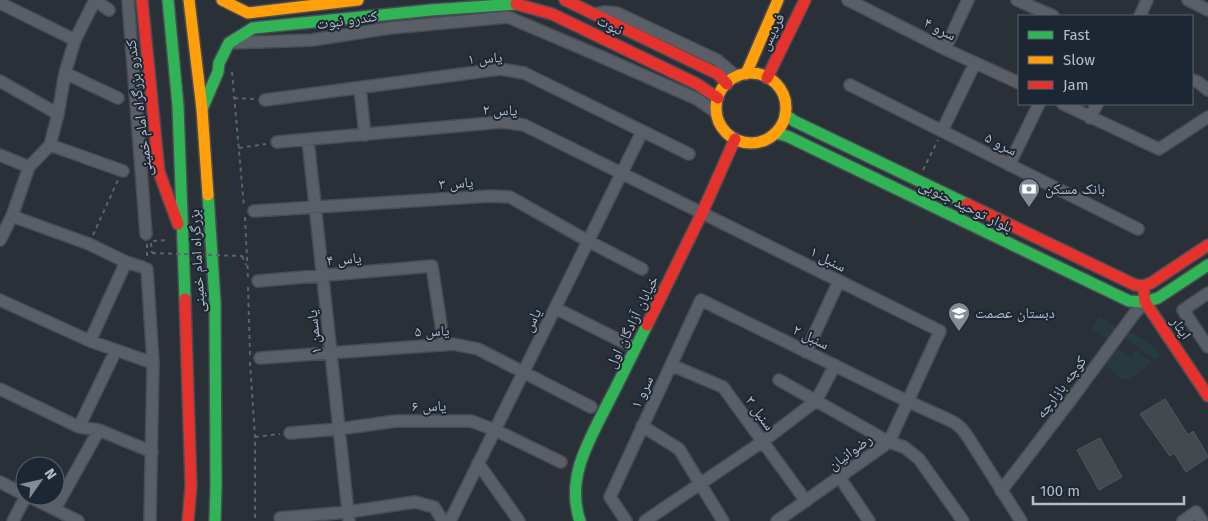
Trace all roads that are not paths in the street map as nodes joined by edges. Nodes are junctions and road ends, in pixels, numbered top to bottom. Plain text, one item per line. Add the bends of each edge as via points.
1 (94, 0) edge
2 (128, 0) edge
3 (142, 0) edge
4 (168, 0) edge
5 (189, 0) edge
6 (222, 0) edge
7 (358, 0) edge
8 (565, 0) edge
9 (778, 0) edge
10 (805, 0) edge
11 (848, 0) edge
12 (968, 0) edge
13 (1017, 0) edge
14 (1148, 0) edge
15 (1188, 0) edge
16 (0, 2) edge
17 (109, 10) dead end
18 (1208, 10) edge
19 (594, 14) junction
20 (1051, 15) edge
21 (1140, 15) edge
22 (75, 40) junction
23 (229, 43) junction
24 (945, 48) junction
25 (975, 63) junction
26 (65, 72) junction
27 (742, 75) junction
28 (767, 78) junction
29 (1193, 80) edge
30 (0, 81) edge
31 (1018, 83) edge
32 (727, 84) junction
33 (850, 85) dead end
34 (360, 88) junction
35 (1208, 90) edge
36 (118, 98) dead end
37 (718, 98) junction
38 (265, 100) road end
39 (1039, 105) edge
40 (1065, 105) edge
41 (1096, 105) edge
42 (202, 109) junction
43 (58, 114) junction
44 (716, 114) junction
45 (785, 114) junction
46 (1208, 117) edge
47 (1090, 118) junction
48 (942, 131) junction
49 (642, 132) junction
50 (775, 134) junction
51 (366, 135) junction
52 (735, 139) junction
53 (308, 140) junction
54 (277, 142) road end
55 (50, 145) junction
56 (689, 154) dead end
57 (0, 155) edge
58 (1009, 165) junction
59 (29, 167) junction
60 (123, 171) road end
61 (622, 173) junction
62 (315, 206) junction
63 (254, 211) dead end
64 (702, 212) junction
65 (12, 216) junction
66 (1138, 230) dead end
67 (149, 237) road end
68 (183, 239) junction
69 (0, 240) edge
70 (588, 241) junction
71 (1208, 245) edge
72 (126, 262) junction
73 (1208, 265) edge
74 (642, 269) dead end
75 (323, 276) junction
76 (258, 281) dead end
77 (839, 281) junction
78 (1143, 286) junction
79 (1208, 293) edge
80 (0, 300) edge
81 (701, 300) joint
82 (1145, 302) junction
83 (555, 308) junction
84 (940, 331) joint
85 (90, 341) junction
86 (444, 345) junction
87 (1208, 346) edge
88 (636, 348) junction
89 (116, 350) junction
90 (331, 352) junction
91 (806, 352) junction
92 (260, 358) dead end
93 (153, 363) junction
94 (671, 365) junction
95 (834, 366) junction
96 (523, 372) junction
97 (779, 380) dead end
98 (0, 390) edge
99 (1208, 396) edge
100 (816, 401) junction
101 (907, 401) junction
102 (591, 407) dead end
103 (642, 426) junction
104 (79, 427) junction
105 (339, 429) junction
106 (99, 430) junction
107 (495, 430) junction
108 (290, 433) road end
109 (762, 442) junction
110 (889, 442) junction
111 (152, 452) junction
112 (561, 462) dead end
113 (478, 463) junction
114 (840, 478) junction
115 (0, 482) edge
116 (700, 483) junction
117 (191, 486) junction
118 (216, 487) junction
119 (15, 490) edge
120 (1001, 491) junction
121 (806, 501) junction
122 (21, 506) edge
123 (48, 506) edge
124 (55, 509) junction
125 (202, 515) edge
126 (348, 516) edge
127 (1199, 516) edge
128 (280, 518) dead end
129 (13, 521) edge
130 (78, 521) edge
131 (150, 521) edge
132 (443, 521) edge
133 (450, 521) edge
134 (519, 521) edge
135 (580, 521) edge
136 (626, 521) edge
137 (645, 521) edge
138 (723, 521) edge
139 (777, 521) edge
140 (869, 521) edge
141 (963, 521) edge
142 (1021, 521) edge
143 (1183, 521) edge

1 - 17 street
1 - 22 street
2 - 67 street
3 - 68 main road, کندرو بزرگراه امام خمینی via 159,172
4 - 68 main road, بزرگراه امام خمینی via 178,106
5 - 42 main road, بزرگراه امام خمینی
6 - 7 main road via 248,13
8 - 19 main road, نبوت
9 - 27 main road
10 - 28 main road, فردیس
11 - 24 street, سرو ۴
12 - 24 street
13 - 20 street
14 - 21 street
15 - 18 street
16 - 22 street
19 - 27 street via 617,13
19 - 32 main road, نبوت via 718,74
22 - 26 street
23 - 37 main road, نبوت via 253,28 515,4 552,14 696,84
23 - 42 main road
23 - 44 street, کندرو نبوت via 312,40 390,28 508,17 697,99
24 - 25 street, سرو ۴
25 - 31 street, سرو ۴
25 - 48 street
26 - 36 street
26 - 43 street
27 - 28 main road via 757,74
27 - 32 main road
28 - 45 main road via 782,93
29 - 35 street
30 - 43 street
32 - 37 main road
33 - 48 street, سرو ۵
34 - 38 street, یاس ۱
34 - 49 street, یاس ۱ via 500,69 524,73
34 - 51 street
37 - 44 main road
39 - 58 street
40 - 47 street
41 - 47 street
42 - 118 main road, بزرگراه امام خمینی via 215,302
43 - 55 street
44 - 52 main road via 726,133
45 - 50 main road
45 - 78 main road, بلوار توحید جنوبی via 1126,281
46 - 47 street via 1159,149
48 - 58 street, سرو ۵
49 - 56 street, یاس ۱
49 - 61 street, یاس
50 - 52 main road via 756,143
50 - 82 main road, بلوار توحید جنوبی via 787,136 1119,297
51 - 53 street, یاس ۲
51 - 61 street, یاس ۲ via 502,122 524,125
52 - 64 main road, خیابان آزادگان اول
53 - 54 street, یاس ۲
53 - 62 street, یاسمن ۱
55 - 59 street
55 - 60 street
57 - 59 street
58 - 66 street, سرو ۵
59 - 65 street
61 - 64 street, یاس ۲
61 - 70 street, یاس
62 - 63 street, یاس ۳
62 - 70 street, یاس ۳ via 510,197
62 - 75 street, یاسمن ۱
64 - 77 street, سنبل ۱
64 - 88 main road, خیابان آزادگان اول
65 - 69 street
65 - 72 street via 89,244
68 - 117 main road, بزرگراه امام خمینی
70 - 74 street, یاس ۳
70 - 83 street, یاس
71 - 78 main road
72 - 85 street
72 - 93 street via 145,268
73 - 82 main road via 1158,298
75 - 76 street, یاس ۴
75 - 86 street, یاس ۴ via 432,266
75 - 90 street, یاسمن ۱
77 - 84 street, سنبل ۱
77 - 91 street
78 - 82 main road
79 - 87 street via 1183,310
80 - 85 street
81 - 91 street, سنبل ۲
81 - 94 street, سرو ۱
82 - 99 main road, ایثار
82 - 120 street, کوچه بازارچه
83 - 88 street
83 - 96 street, یاس
84 - 101 street, رضوانیان
85 - 89 street
86 - 90 street, یاس ۵
86 - 96 street, یاس ۵ via 478,349
88 - 135 main road, خیابان آزادگان اول via 582,456 575,494
89 - 93 street
89 - 104 street
90 - 92 street, یاس ۵
90 - 105 street, یاسمن ۱
91 - 95 street, سنبل ۲
93 - 111 street
94 - 103 street, سرو ۱
94 - 109 street, سنبل ۳ via 723,387
95 - 100 street
95 - 101 street, سنبل ۲
96 - 102 street, یاس ۵
96 - 107 street, یاس
97 - 100 street
98 - 104 street
100 - 109 street
100 - 110 street
101 - 110 street, رضوانیان
101 - 120 street, سنبل ۲ via 955,423
103 - 116 street via 679,449
103 - 136 street, سرو ۱ via 610,497
104 - 106 street
105 - 107 street, یاس ۶ via 396,421 471,421
105 - 108 street, یاس ۶
105 - 126 street, یاسمن ۱
106 - 111 street
106 - 124 street
107 - 112 street, یاس ۶
107 - 113 street, یاس
109 - 116 street
109 - 121 street, سنبل ۳
110 - 114 street, رضوانیان
110 - 141 street via 904,447 919,459
111 - 131 street
113 - 133 street, یاس
113 - 134 street
114 - 121 street, رضوانیان
114 - 140 street
115 - 119 street
116 - 137 street
116 - 138 street
117 - 125 main road, بزرگراه امام خمینی
117 - 125 main road
118 - 125 main road, بزرگراه امام خمینی
118 - 125 main road
120 - 142 street, سنبل ۲
121 - 139 street, رضوانیان
122 - 129 street
123 - 124 street
124 - 130 street
126 - 128 street
126 - 132 street via 415,502 434,507
127 - 143 street

